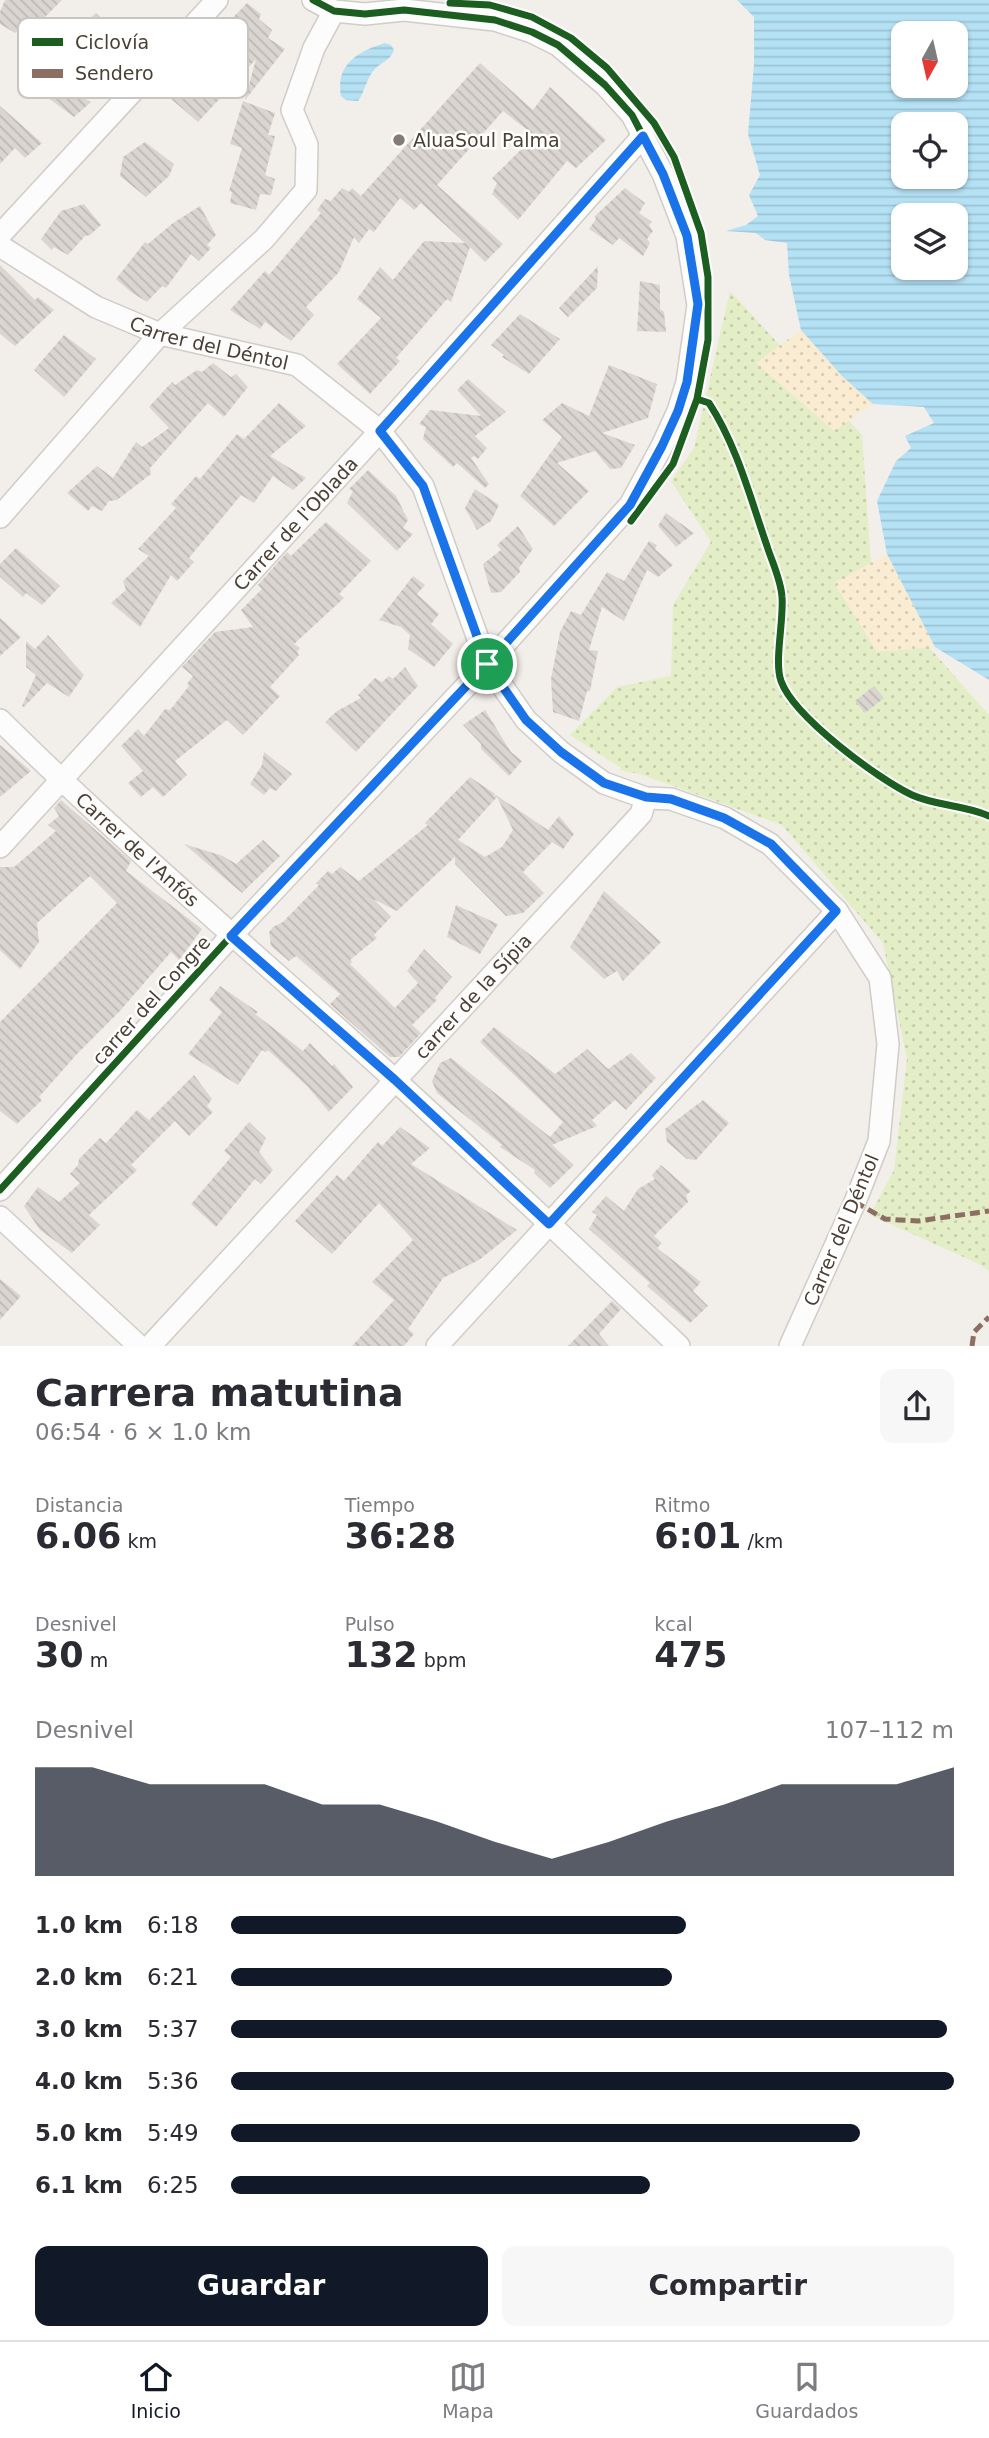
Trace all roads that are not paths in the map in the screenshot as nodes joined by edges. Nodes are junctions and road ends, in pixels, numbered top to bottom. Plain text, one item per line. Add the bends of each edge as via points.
1 (216, 0) edge
2 (313, 0) edge
3 (334, 11) junction
4 (199, 18) edge
5 (126, 98) edge
6 (643, 136) junction
7 (0, 235) edge
8 (0, 246) edge
9 (160, 334) junction
10 (380, 431) junction
11 (0, 517) edge
12 (487, 664) junction
13 (0, 720) edge
14 (61, 780) junction
15 (646, 797) junction
16 (0, 847) edge
17 (836, 911) junction
18 (231, 936) junction
19 (395, 1080) junction
20 (0, 1190) edge
21 (0, 1217) edge
22 (549, 1224) junction
23 (139, 1346) edge
24 (149, 1346) edge
25 (437, 1346) edge
26 (679, 1346) edge
27 (790, 1346) edge

1 - 4 street
2 - 3 street
3 - 6 street, carrer del Congre via 452,14 533,32 558,45 605,85 632,115
3 - 9 street via 314,48 292,110 307,145 306,190 264,239
5 - 7 street
6 - 10 street, Carrer de l'Oblada
6 - 12 street, carrer del Congre via 687,236 698,304 687,382 662,446 630,505
8 - 9 street, Carrer del Déntol via 96,307
9 - 10 street, Carrer del Déntol via 297,365
9 - 11 street
10 - 12 street, Carrer del Déntol via 423,486
10 - 14 street, Carrer de l'Oblada
12 - 15 street, Carrer del Déntol via 526,720 561,752 604,783
12 - 18 street, carrer del Congre
13 - 14 street, Carrer de l'Anfós
14 - 16 street, Carrer de l'Oblada
14 - 18 street, Carrer de l'Anfós
15 - 17 street, Carrer del Déntol via 671,799 724,818 771,844
15 - 19 street, carrer de la Sípia via 641,814
17 - 22 street
17 - 27 street, Carrer del Déntol via 880,978 888,1044 879,1141
18 - 19 street, Carrer de l'Anfós
18 - 20 street, carrer del Congre
19 - 22 street, Carrer de l'Anfós
19 - 24 street, carrer de la Sípia
21 - 23 street
22 - 25 street
22 - 26 street, Carrer de l'Anfós

